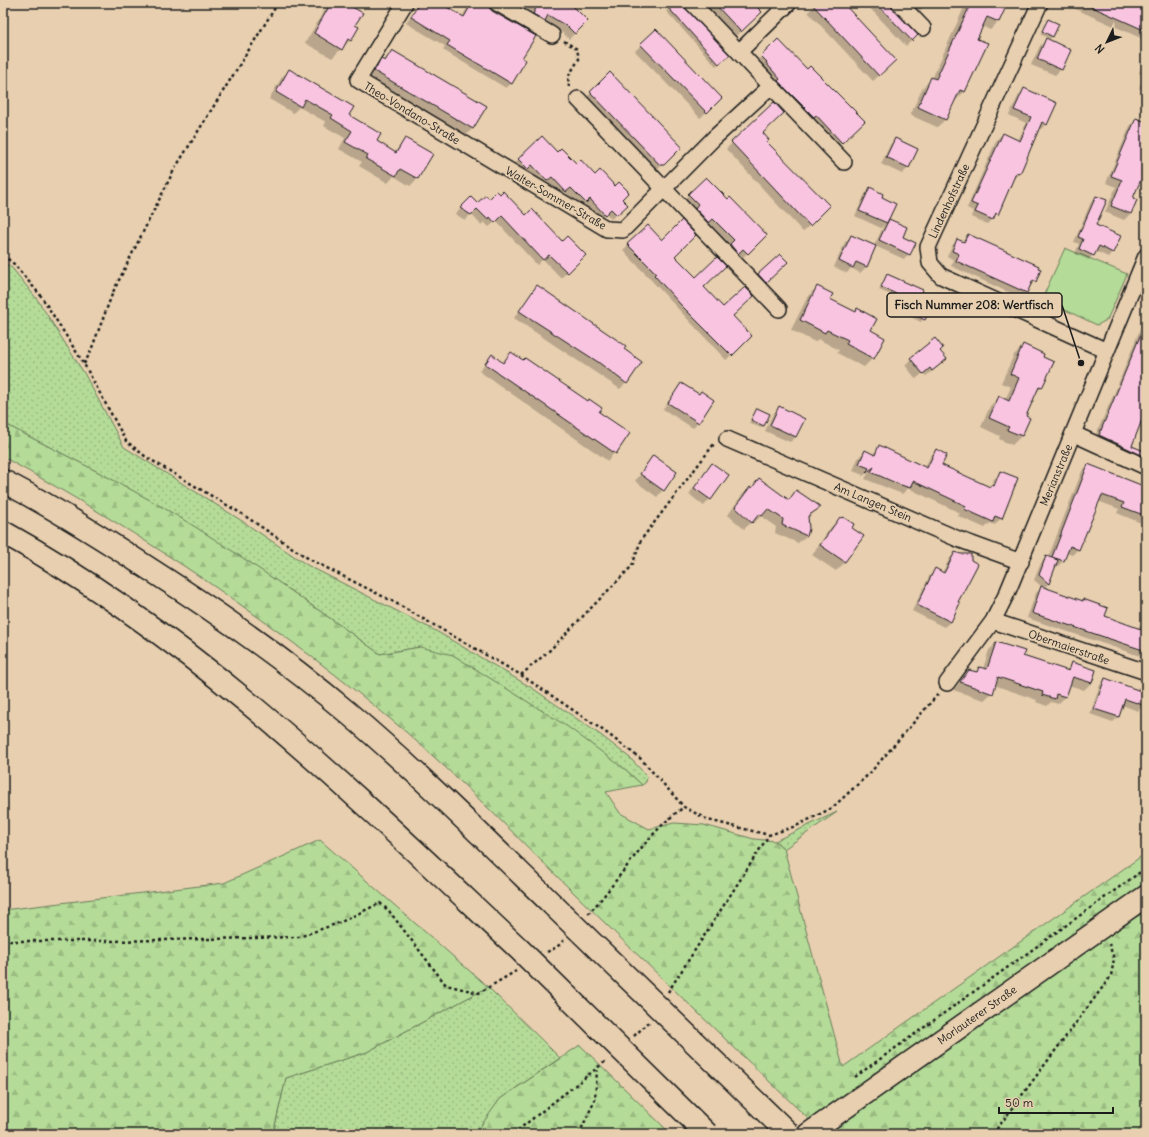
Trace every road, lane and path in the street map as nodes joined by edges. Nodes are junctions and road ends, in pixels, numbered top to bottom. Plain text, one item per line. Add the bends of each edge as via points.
1 (278, 3) edge
2 (405, 3) edge
3 (497, 3) edge
4 (692, 3) edge
5 (789, 3) edge
6 (899, 3) edge
7 (1040, 3) edge
8 (923, 28) dead end
9 (552, 35) joint
10 (739, 52) junction
11 (771, 86) junction
12 (578, 99) joint
13 (483, 155) joint
14 (844, 162) dead end
15 (664, 188) junction
16 (3, 255) edge
17 (1146, 256) edge
18 (1140, 286) edge
19 (779, 309) dead end
20 (1107, 350) junction
21 (84, 364) junction
22 (1074, 434) junction
23 (727, 439) joint
24 (1146, 467) edge
25 (3, 481) edge
26 (3, 532) edge
27 (1021, 562) junction
28 (993, 621) junction
29 (1146, 672) edge
30 (521, 675) junction
31 (947, 683) joint
32 (684, 807) junction
33 (769, 835) junction
34 (1146, 868) edge
35 (1146, 896) edge
36 (584, 918) dead end
37 (1104, 926) junction
38 (568, 935) dead end
39 (3, 941) edge
40 (546, 954) dead end
41 (520, 958) junction
42 (667, 993) dead end
43 (650, 1020) dead end
44 (629, 1040) dead end
45 (608, 1060) dead end
46 (597, 1069) junction
47 (854, 1078) dead end
48 (513, 1134) edge
49 (579, 1134) edge
50 (707, 1134) edge
51 (788, 1134) edge
52 (808, 1134) edge
53 (993, 1134) edge

1 - 21 path via 174,170 114,292
2 - 13 street, Theo-Vondano-Straße via 358,80
3 - 9 street
4 - 10 street
5 - 10 street
6 - 8 street
7 - 20 street, Lindenhofstraße via 928,247 930,263 941,276
9 - 12 path via 577,49 578,59 568,77 569,88
10 - 11 street
11 - 14 street
11 - 15 street, Walter-Sommer-Straße
12 - 15 street
13 - 15 street, Walter-Sommer-Straße via 607,229 623,230
15 - 19 street
16 - 21 path via 14,264 40,296
17 - 18 street, Merianstraße
18 - 20 street, Merianstraße
20 - 22 street, Merianstraße
21 - 30 path via 126,441 146,457 242,514 309,559 392,601
22 - 24 street
22 - 27 street, Merianstraße
23 - 27 street, Am Langen Stein via 958,539
23 - 30 path via 714,444 682,485 641,540 632,566 550,650
25 - 51 highway, bridge via 100,537 245,631 348,712 427,782
26 - 41 highway via 110,597 164,635 233,690 385,824
27 - 28 street, Merianstraße
28 - 29 street, Obermaierstraße
28 - 31 street, Merianstraße
30 - 32 path via 641,759
31 - 33 path via 870,773 832,808 796,826
32 - 33 path via 708,820
32 - 36 path via 670,817 634,855
33 - 42 path
34 - 47 path
35 - 37 street, Morlauterer Straße
37 - 52 street, Morlauterer Straße
37 - 53 path via 1114,959 1111,976
38 - 40 path
39 - 41 path via 299,937 340,922 380,903 446,985 479,993
41 - 50 highway, bridge
43 - 44 path
45 - 46 path
46 - 48 path
46 - 49 path via 595,1100

